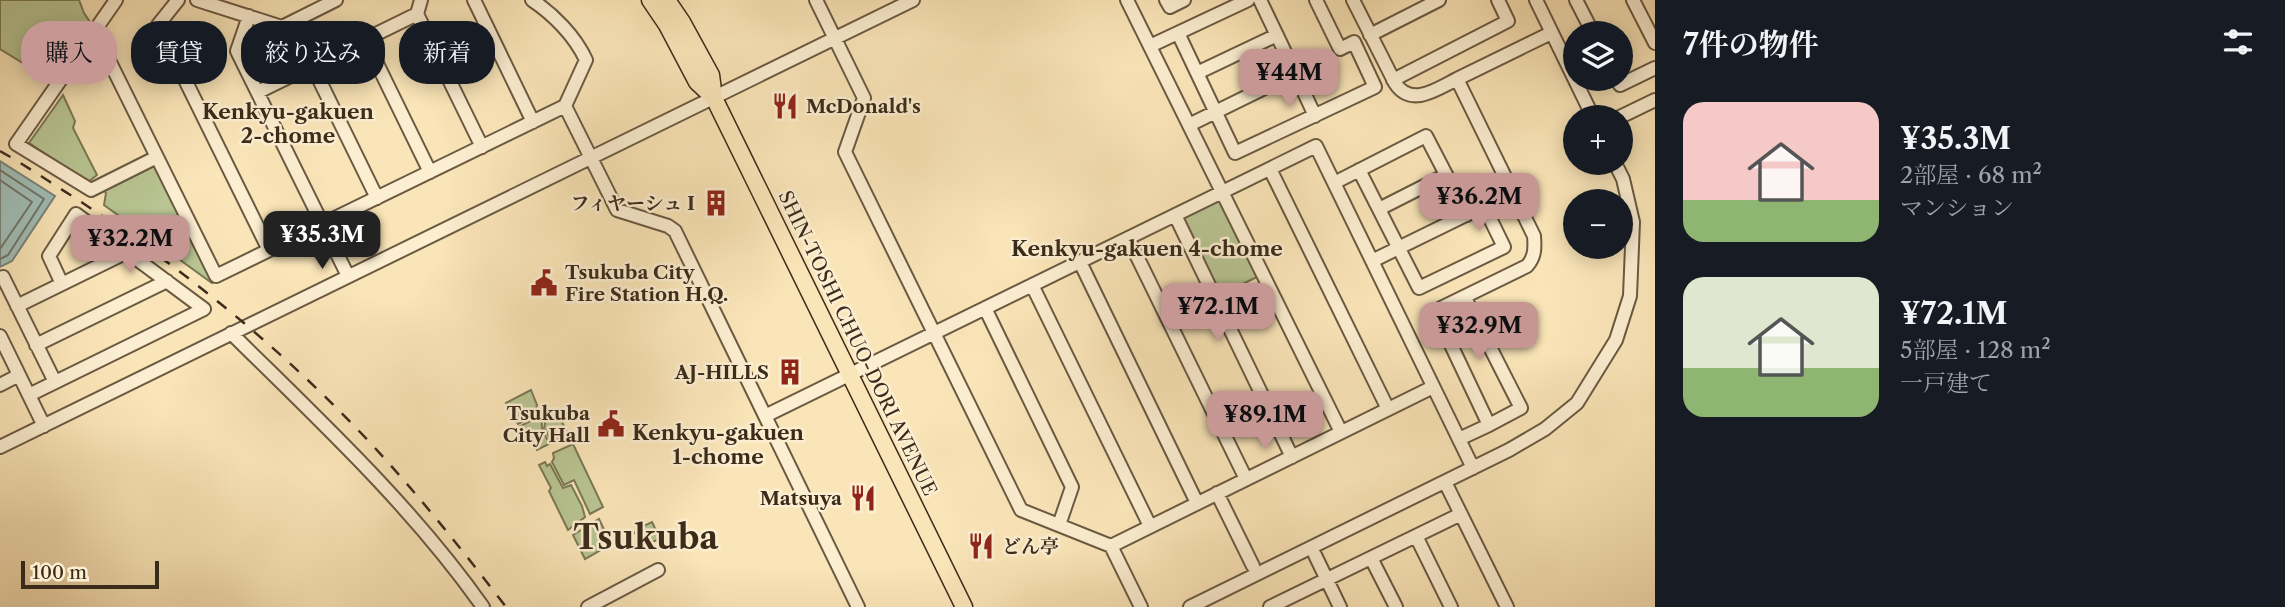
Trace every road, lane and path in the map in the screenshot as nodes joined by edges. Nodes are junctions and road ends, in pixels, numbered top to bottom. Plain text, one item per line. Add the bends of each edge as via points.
1 (110, 0) edge
2 (178, 0) edge
3 (197, 0) edge
4 (421, 0) edge
5 (474, 0) edge
6 (532, 0) edge
7 (650, 0) edge
8 (667, 0) edge
9 (816, 0) edge
10 (913, 0) edge
11 (1127, 0) edge
12 (1166, 0) edge
13 (1184, 0) edge
14 (1248, 0) edge
15 (1260, 0) edge
16 (1316, 0) edge
17 (1353, 0) edge
18 (1439, 0) edge
19 (1497, 0) edge
20 (1536, 0) edge
21 (1576, 0) edge
22 (1633, 0) edge
23 (330, 1) edge
24 (416, 14) junction
25 (249, 16) junction
26 (99, 21) edge
27 (1587, 21) edge
28 (385, 29) edge
29 (1178, 33) junction
30 (1551, 33) junction
31 (1277, 35) junction
32 (1370, 35) junction
33 (835, 38) junction
34 (1655, 43) edge
35 (1150, 46) junction
36 (1655, 68) edge
37 (1197, 73) junction
38 (1296, 73) junction
39 (117, 76) edge
40 (1457, 79) junction
41 (1633, 79) edge
42 (385, 80) edge
43 (1393, 80) junction
44 (57, 84) edge
45 (274, 84) edge
46 (321, 84) edge
47 (258, 92) junction
48 (714, 98) junction
49 (1655, 100) edge
50 (1587, 105) edge
51 (565, 106) junction
52 (1633, 111) edge
53 (1215, 112) junction
54 (1315, 116) junction
55 (533, 122) junction
56 (1189, 125) junction
57 (482, 147) junction
58 (157, 157) junction
59 (591, 159) junction
60 (1270, 169) junction
61 (1359, 170) junction
62 (430, 172) junction
63 (1446, 175) junction
64 (1621, 175) edge
65 (1334, 183) junction
66 (1222, 192) junction
67 (377, 198) junction
68 (1379, 209) junction
69 (1175, 215) junction
70 (1467, 215) junction
71 (323, 224) junction
72 (1128, 238) junction
73 (1399, 248) junction
74 (269, 250) junction
75 (127, 252) junction
76 (1372, 261) junction
77 (1080, 262) junction
78 (348, 276) junction
79 (0, 278) edge
80 (167, 281) junction
81 (62, 284) junction
82 (1032, 285) junction
83 (1465, 298) junction
84 (17, 306) junction
85 (985, 308) junction
86 (231, 333) junction
87 (934, 333) junction
88 (0, 337) edge
89 (36, 345) junction
90 (850, 374) junction
91 (19, 375) junction
92 (55, 383) junction
93 (0, 385) edge
94 (1433, 387) junction
95 (29, 395) junction
96 (1388, 409) junction
97 (765, 416) junction
98 (1489, 425) junction
99 (44, 426) junction
100 (1341, 432) junction
101 (1459, 439) junction
102 (0, 447) edge
103 (1292, 457) junction
104 (1473, 468) junction
105 (1246, 479) junction
106 (1445, 482) junction
107 (1217, 493) junction
108 (1197, 503) junction
109 (1461, 514) junction
110 (1059, 525) junction
111 (1150, 526) junction
112 (1416, 536) junction
113 (1111, 546) junction
114 (1315, 555) dead end
115 (1371, 558) junction
116 (1253, 566) dead end
117 (659, 570) dead end
118 (1326, 580) junction
119 (1279, 605) edge
120 (483, 607) edge
121 (588, 607) edge
122 (858, 607) edge
123 (964, 607) edge
124 (1141, 607) edge
125 (1190, 607) edge
126 (1340, 607) edge
127 (1396, 607) edge
128 (1451, 607) edge
129 (1507, 607) edge

1 - 26 street
2 - 74 street via 158,24
3 - 25 street
4 - 24 street
5 - 55 street
6 - 51 street via 559,23 586,60
7 - 48 main road, SHIN-TOSHI CHUO-DORI AVENUE via 697,82
8 - 48 main road, SHIN-TOSHI CHUO-DORI AVENUE via 711,75
9 - 33 street
10 - 33 street
11 - 35 street
12 - 13 street via 1170,7
14 - 29 street
15 - 31 street
16 - 54 street via 1339,49 1354,43 1375,87
17 - 32 street
18 - 32 street
19 - 43 street via 1508,21
20 - 30 street
21 - 27 street
22 - 34 street
23 - 25 street via 282,27
24 - 28 street
24 - 57 street
25 - 47 street via 237,51
29 - 35 street
29 - 37 street
30 - 40 street
30 - 50 street
31 - 37 street
31 - 38 street
32 - 43 street
33 - 48 street
33 - 87 street via 864,98 845,152
35 - 56 street
36 - 41 street
37 - 53 street
38 - 53 street
38 - 54 street
39 - 58 street
40 - 43 street via 1416,96 1402,92
40 - 83 street via 1534,236 1536,249 1527,266
42 - 62 street
44 - 58 street via 16,144 91,190
45 - 47 street
46 - 67 street
47 - 71 street
48 - 59 street
48 - 90 main road, SHIN-TOSHI CHUO-DORI AVENUE
49 - 52 street
51 - 55 street
51 - 59 street
53 - 54 street via 1235,153
53 - 56 street
55 - 57 street
56 - 66 street
57 - 62 street
58 - 74 street via 216,276
59 - 78 street
59 - 97 street via 617,210 675,231
60 - 65 street via 1316,146
60 - 66 street
60 - 96 street
61 - 63 street via 1426,136
61 - 65 street
61 - 68 street
62 - 67 street
63 - 68 street
63 - 70 street
64 - 104 street via 1633,222 1630,296 1616,340 1577,403 1545,429
65 - 76 street
66 - 69 street
66 - 100 street
67 - 71 street
68 - 73 street
69 - 72 street
69 - 103 street
70 - 73 street
70 - 73 street via 1484,206 1504,247 1419,288
71 - 74 street
71 - 78 street
72 - 77 street
72 - 105 street
73 - 76 street
75 - 80 street
75 - 81 street
75 - 81 street via 76,214 49,256
76 - 94 street
77 - 82 street
77 - 108 street
78 - 86 street
79 - 84 street via 3,276
80 - 89 street
80 - 92 street via 204,309
81 - 84 street
82 - 85 street
82 - 111 street
83 - 98 street via 1435,311
83 - 98 street via 1521,408
84 - 89 street
85 - 87 street
85 - 110 street via 1073,487
86 - 99 street
86 - 120 street via 379,480
87 - 90 street
87 - 110 street via 1021,510
88 - 91 street
89 - 92 street
90 - 97 street
90 - 123 main road, SHIN-TOSHI CHUO-DORI AVENUE
91 - 93 street
91 - 95 street
92 - 95 street
94 - 96 street
94 - 101 street
95 - 99 street
96 - 100 street
97 - 122 street
98 - 101 street
99 - 102 street
100 - 103 street
101 - 104 street
103 - 105 street
104 - 106 street
105 - 107 street
106 - 109 street
106 - 125 street
107 - 108 street
107 - 116 street
108 - 111 street
109 - 112 street
109 - 129 street
110 - 113 street
111 - 113 street
112 - 115 street
112 - 128 street
113 - 124 street
114 - 118 street
115 - 118 street
115 - 127 street
117 - 121 street
118 - 119 street
118 - 126 street

